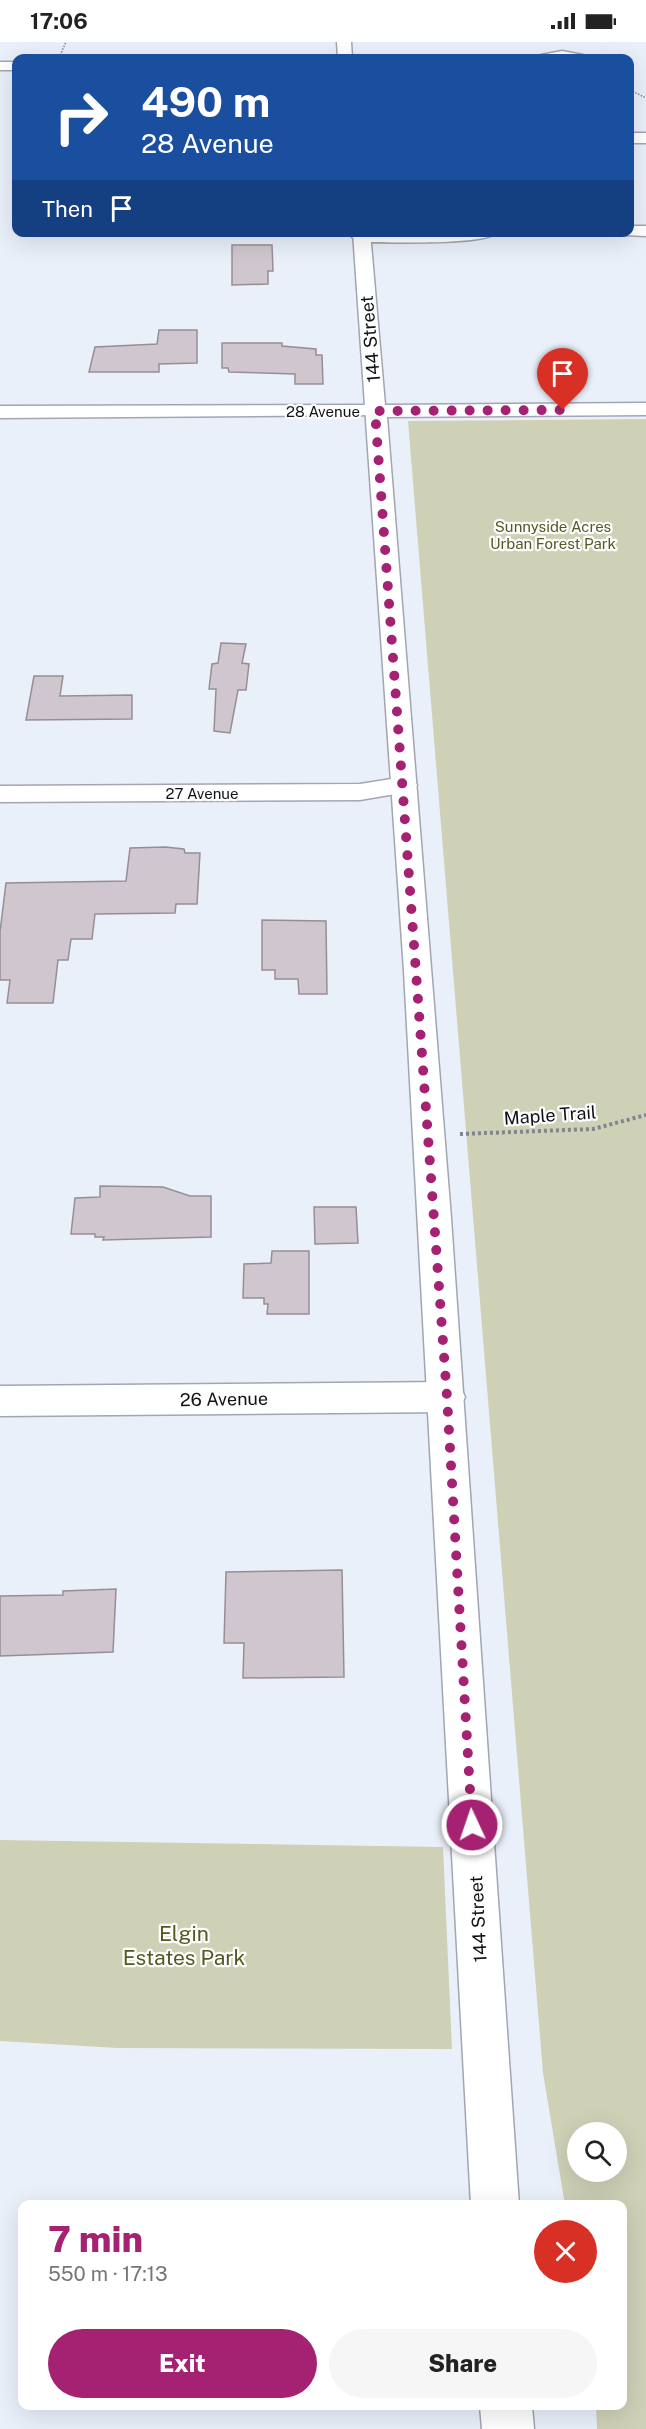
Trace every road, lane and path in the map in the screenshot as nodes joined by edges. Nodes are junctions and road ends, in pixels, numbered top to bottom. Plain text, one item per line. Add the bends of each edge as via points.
1 (361, 237) edge
2 (646, 409) edge
3 (375, 411) junction
4 (0, 412) edge
5 (404, 785) junction
6 (0, 794) edge
7 (646, 1114) edge
8 (455, 1134) dead end
9 (447, 1397) junction
10 (0, 1401) edge
11 (495, 2200) edge
12 (506, 2410) edge
13 (508, 2429) edge

1 - 3 street, 144 Street
2 - 3 street, 28 Avenue
3 - 4 street, 28 Avenue
3 - 5 street, 144 Street
5 - 6 street, 27 Avenue via 360,792
5 - 9 street, 144 Street
7 - 8 path, Maple Trail via 593,1129
9 - 10 street, 26 Avenue
9 - 11 street, 144 Street
12 - 13 street

